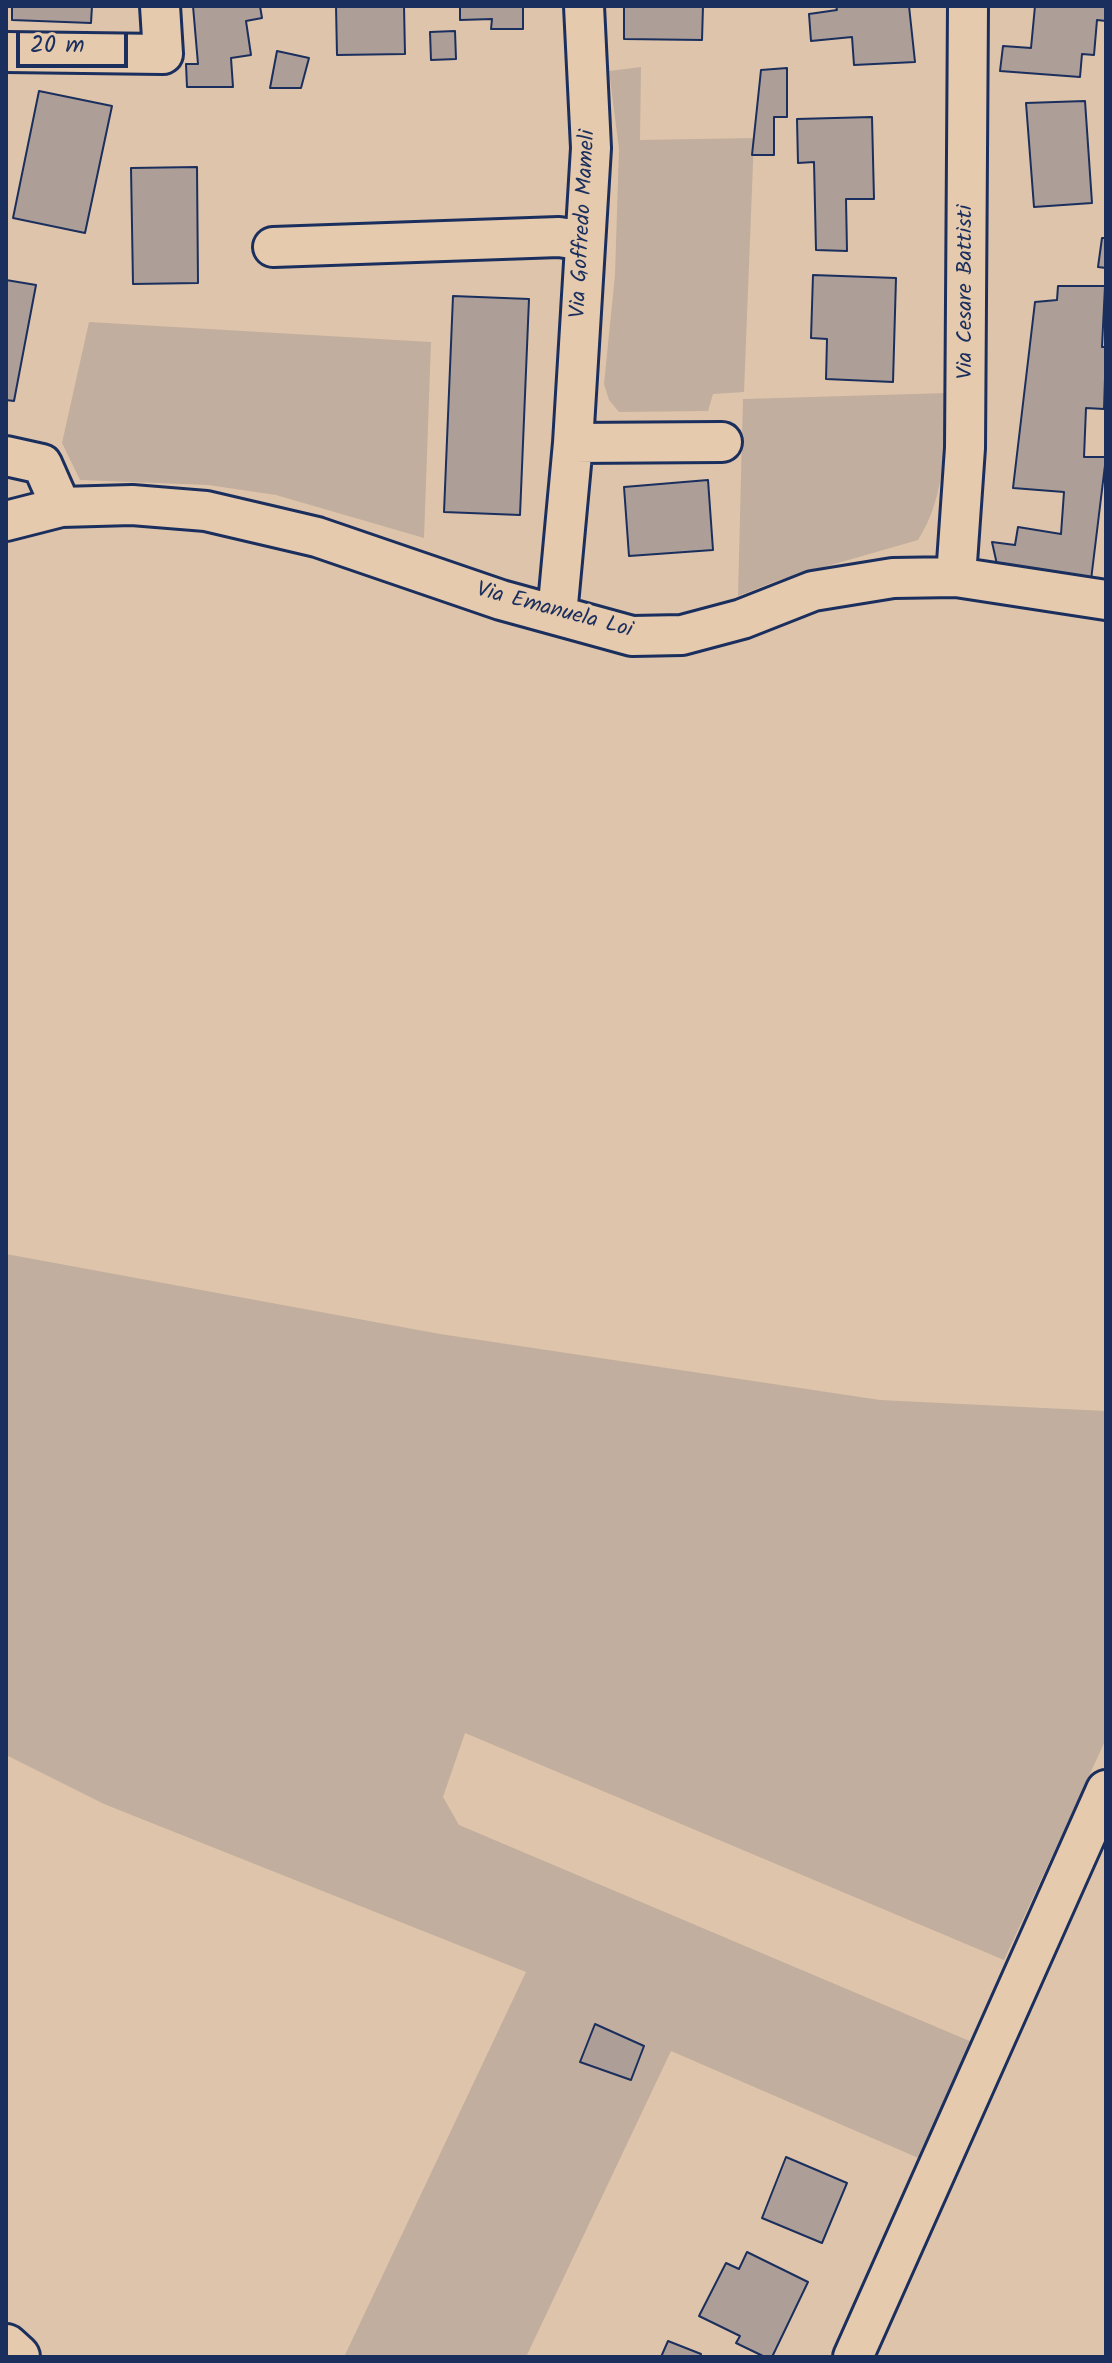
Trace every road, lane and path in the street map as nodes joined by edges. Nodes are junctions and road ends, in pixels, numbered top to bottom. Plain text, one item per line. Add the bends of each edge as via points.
1 (160, 6) edge
2 (584, 6) edge
3 (968, 6) edge
4 (6, 52) edge
5 (585, 241) junction
6 (273, 247) dead end
7 (722, 442) dead end
8 (573, 443) junction
9 (6, 456) edge
10 (61, 507) junction
11 (6, 521) edge
12 (956, 577) junction
13 (1106, 600) edge
14 (557, 615) junction
15 (1106, 1790) edge
16 (6, 2347) edge
17 (17, 2357) edge
18 (853, 2357) edge

1 - 4 street via 163,54
2 - 5 street, Via Goffredo Mameli via 591,148
3 - 12 street, Via Cesare Battisti via 965,448
5 - 6 street via 559,237
5 - 8 street, Via Goffredo Mameli
7 - 8 street
8 - 14 street, Via Goffredo Mameli
9 - 10 street via 42,464
10 - 11 street, Via Emanuela Loi
10 - 14 street, Via Emanuela Loi via 206,511 317,537
12 - 13 street, Via Emanuela Loi
12 - 14 street, Via Emanuela Loi via 893,578 813,591 682,635 632,636
15 - 18 street
16 - 17 street

